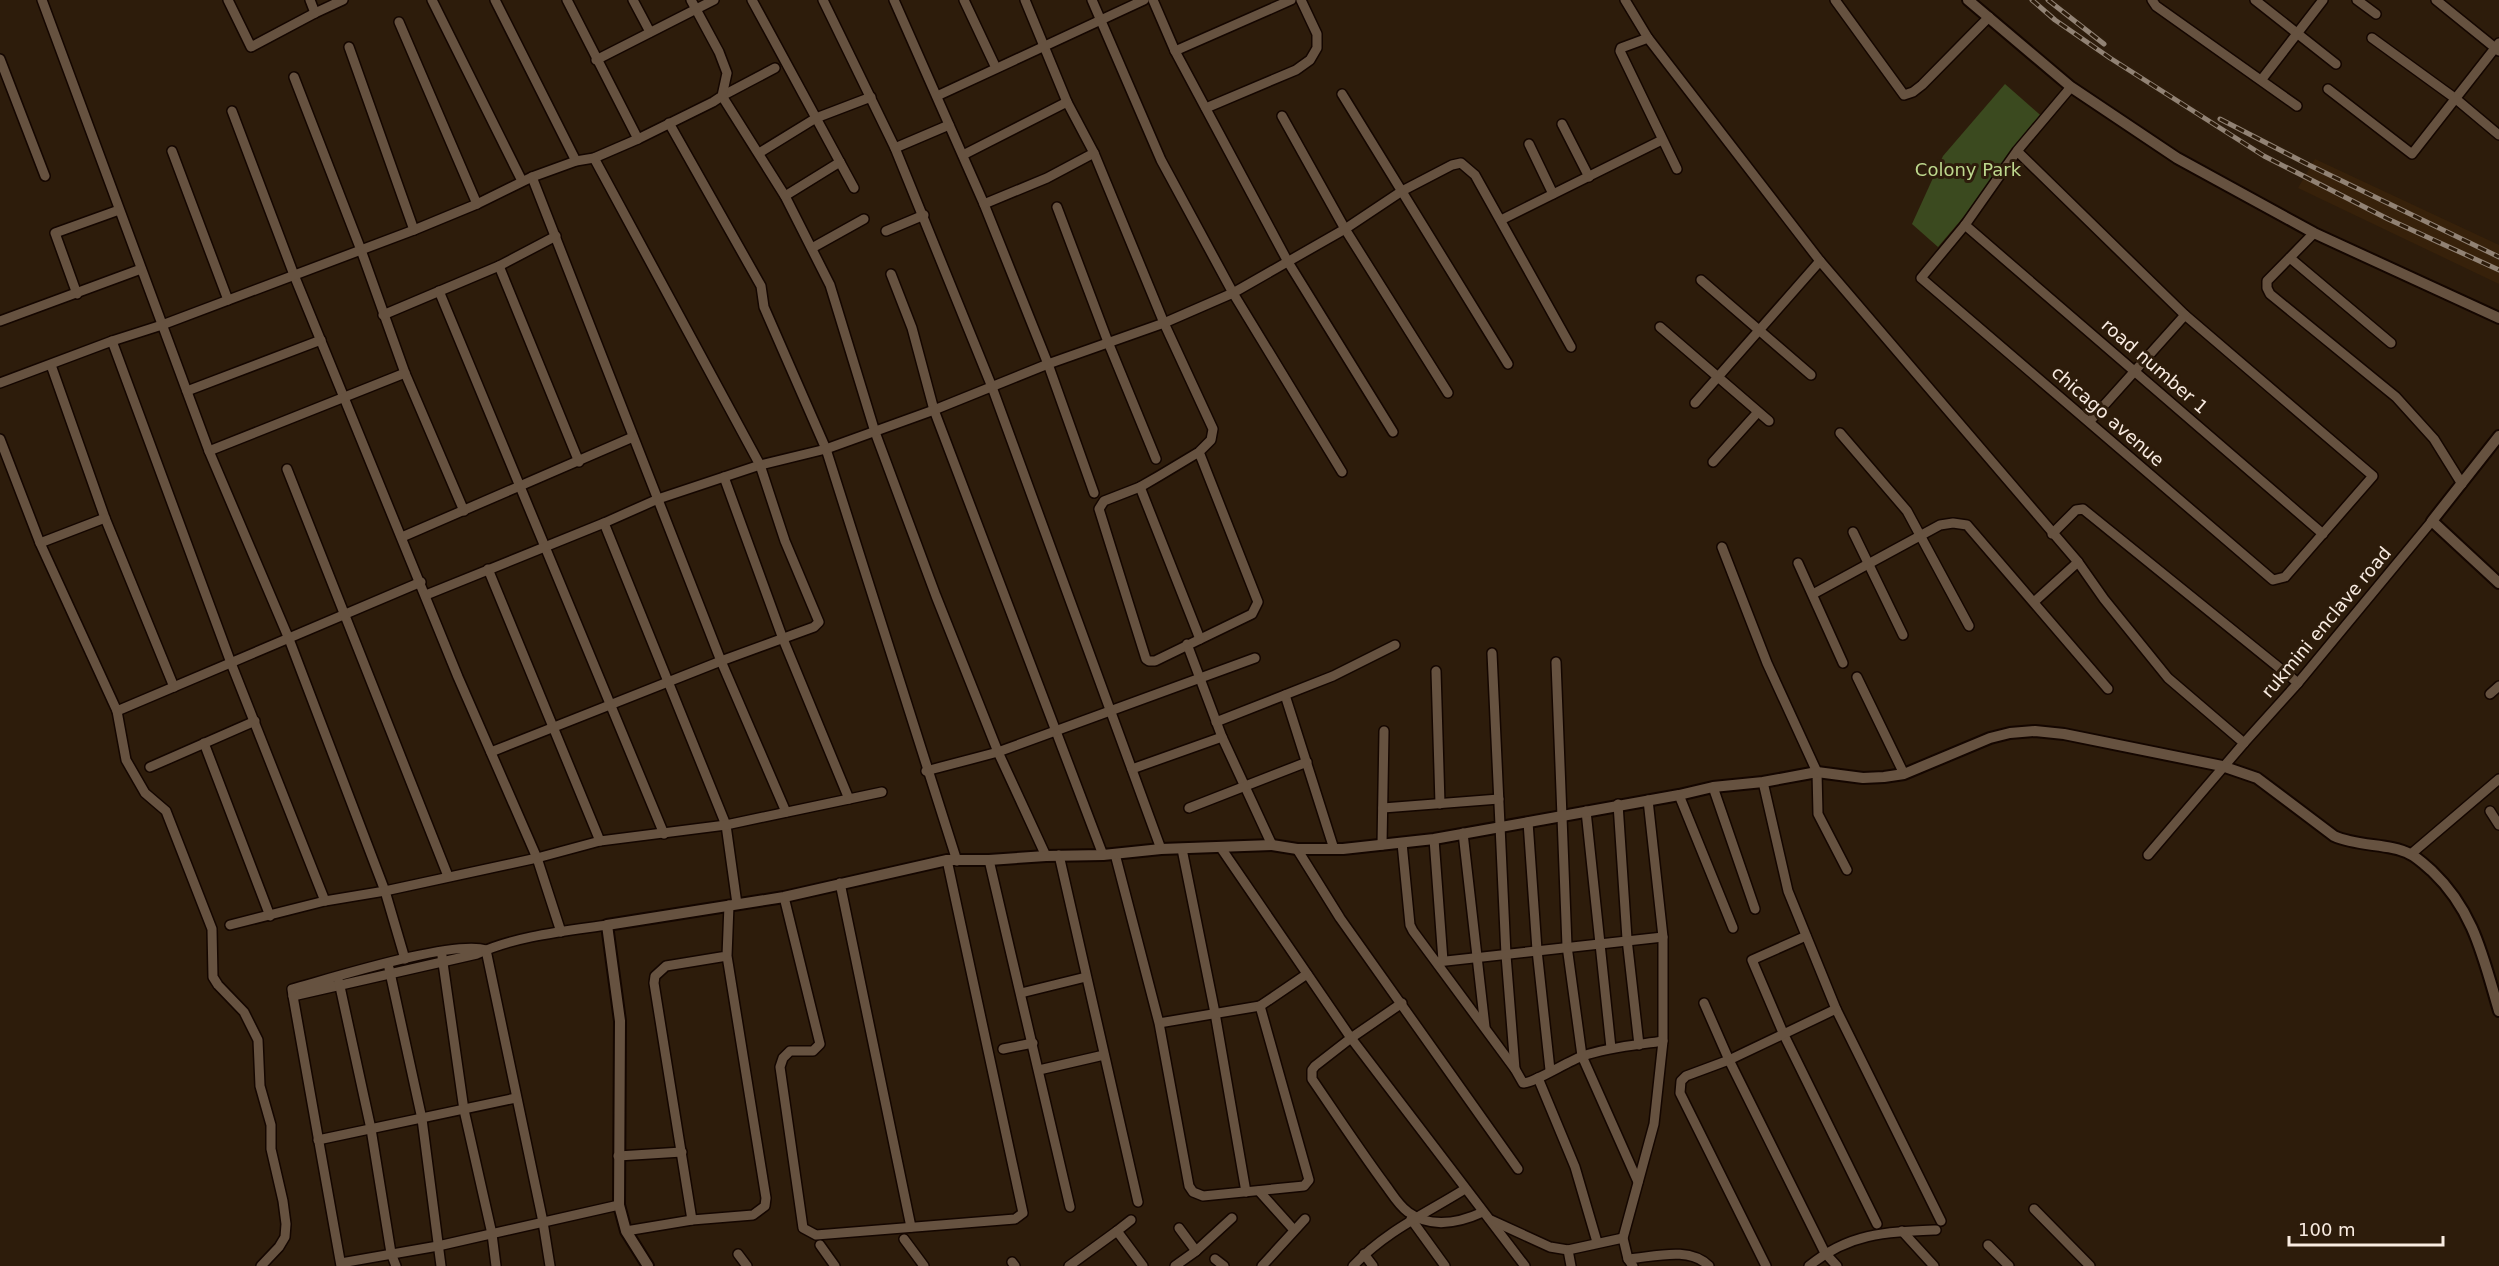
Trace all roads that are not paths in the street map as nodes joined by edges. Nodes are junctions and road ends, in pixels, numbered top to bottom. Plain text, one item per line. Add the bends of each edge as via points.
1 (42, 0) edge
2 (228, 0) edge
3 (310, 0) edge
4 (343, 0) edge
5 (432, 0) edge
6 (495, 0) edge
7 (567, 0) edge
8 (633, 0) edge
9 (691, 0) edge
10 (714, 0) edge
11 (752, 0) edge
12 (823, 0) edge
13 (894, 0) edge
14 (964, 0) edge
15 (1025, 0) edge
16 (1092, 0) edge
17 (1144, 0) edge
18 (1153, 0) edge
19 (1291, 0) edge
20 (1301, 0) edge
21 (1625, 0) edge
22 (1835, 0) edge
23 (1968, 0) edge
24 (2152, 0) edge
25 (2255, 0) edge
26 (2323, 0) edge
27 (2357, 0) edge
28 (2436, 0) edge
29 (695, 10) junction
30 (315, 13) junction
31 (2376, 14) dead end
32 (1989, 17) junction
33 (1101, 20) junction
34 (399, 21) dead end
35 (650, 32) junction
36 (2297, 34) junction
37 (1648, 38) junction
38 (2373, 38) dead end
39 (349, 47) dead end
40 (2498, 47) edge
41 (1044, 48) junction
42 (1175, 51) junction
43 (0, 59) edge
44 (596, 60) junction
45 (2336, 64) dead end
46 (775, 68) dead end
47 (996, 68) junction
48 (294, 77) dead end
49 (2262, 80) junction
50 (2071, 87) junction
51 (2328, 89) dead end
52 (1342, 94) dead end
53 (722, 96) junction
54 (937, 96) junction
55 (871, 97) junction
56 (2456, 99) junction
57 (1067, 102) junction
58 (2297, 106) dead end
59 (1206, 108) junction
60 (232, 111) dead end
61 (1282, 116) dead end
62 (816, 118) junction
63 (669, 123) junction
64 (1562, 124) dead end
65 (949, 125) junction
66 (2499, 135) edge
67 (638, 140) junction
68 (1662, 140) junction
69 (1529, 144) dead end
70 (895, 148) junction
71 (2017, 151) junction
72 (172, 152) dead end
73 (759, 153) junction
74 (1094, 153) junction
75 (963, 156) junction
76 (594, 158) junction
77 (576, 161) junction
78 (840, 162) junction
79 (1677, 169) dead end
80 (45, 176) dead end
81 (532, 177) junction
82 (1589, 177) junction
83 (522, 181) junction
84 (854, 188) dead end
85 (1402, 191) junction
86 (1553, 194) junction
87 (785, 196) junction
88 (477, 204) junction
89 (984, 204) junction
90 (1057, 207) dead end
91 (119, 210) junction
92 (924, 215) junction
93 (864, 219) dead end
94 (1501, 220) junction
95 (1965, 225) junction
96 (1346, 229) junction
97 (414, 230) junction
98 (886, 231) dead end
99 (2314, 233) junction
100 (556, 236) junction
101 (812, 248) junction
102 (361, 250) junction
103 (2290, 258) junction
104 (1820, 261) junction
105 (1288, 262) junction
106 (499, 266) junction
107 (141, 269) junction
108 (891, 274) dead end
109 (294, 275) junction
110 (1701, 280) dead end
111 (439, 291) junction
112 (1233, 293) junction
113 (77, 294) junction
114 (228, 300) junction
115 (383, 315) junction
116 (2185, 315) junction
117 (2499, 318) edge
118 (0, 321) edge
119 (1164, 323) junction
120 (162, 325) junction
121 (1660, 327) dead end
122 (1760, 330) junction
123 (321, 340) junction
124 (112, 341) junction
125 (1108, 342) junction
126 (2391, 344) dead end
127 (1571, 347) dead end
128 (1048, 364) junction
129 (1508, 364) dead end
130 (51, 365) junction
131 (2134, 370) junction
132 (405, 373) junction
133 (1811, 375) dead end
134 (1718, 377) junction
135 (0, 383) edge
136 (992, 387) junction
137 (187, 391) junction
138 (1448, 393) dead end
139 (344, 398) junction
140 (1695, 403) dead end
141 (934, 410) junction
142 (1758, 411) junction
143 (1769, 421) dead end
144 (2090, 421) junction
145 (876, 432) junction
146 (1393, 432) dead end
147 (1840, 433) dead end
148 (2499, 436) edge
149 (633, 437) junction
150 (0, 439) edge
151 (826, 449) junction
152 (209, 451) junction
153 (1199, 452) junction
154 (1156, 459) dead end
155 (579, 462) junction
156 (1713, 462) dead end
157 (760, 465) junction
158 (287, 469) dead end
159 (1342, 472) dead end
160 (724, 477) junction
161 (2462, 484) junction
162 (520, 487) junction
163 (1140, 487) junction
164 (1094, 493) dead end
165 (658, 499) junction
166 (464, 511) junction
167 (105, 518) junction
168 (2432, 521) junction
169 (604, 523) junction
170 (1853, 532) dead end
171 (2052, 534) junction
172 (2323, 534) junction
173 (1922, 535) junction
174 (402, 537) junction
175 (40, 543) junction
176 (544, 546) junction
177 (1722, 547) dead end
178 (2078, 562) junction
179 (1798, 563) dead end
180 (1868, 565) junction
181 (488, 568) junction
182 (421, 582) junction
183 (2499, 583) edge
184 (1813, 594) junction
185 (426, 595) junction
186 (2034, 602) junction
187 (345, 615) junction
188 (1969, 626) dead end
189 (1903, 636) dead end
190 (289, 639) junction
191 (783, 639) junction
192 (1200, 639) junction
193 (1187, 645) junction
194 (1395, 645) dead end
195 (1492, 653) dead end
196 (1255, 658) dead end
197 (721, 661) junction
198 (1556, 662) dead end
199 (231, 663) junction
200 (1843, 663) dead end
201 (1436, 671) dead end
202 (1857, 676) dead end
203 (1200, 679) junction
204 (669, 683) junction
205 (2298, 683) junction
206 (2499, 686) edge
207 (174, 687) junction
208 (2108, 689) dead end
209 (2490, 694) dead end
210 (1286, 695) junction
211 (611, 706) junction
212 (117, 711) junction
213 (1111, 712) junction
214 (255, 721) junction
215 (1216, 722) junction
216 (553, 728) junction
217 (1054, 730) junction
218 (1384, 730) dead end
219 (1222, 737) junction
220 (204, 743) junction
221 (2244, 743) junction
222 (491, 752) junction
223 (998, 752) junction
224 (1306, 762) junction
225 (2222, 766) junction
226 (150, 767) dead end
227 (1132, 769) junction
228 (926, 771) junction
229 (1817, 772) junction
230 (1904, 774) junction
231 (2499, 778) edge
232 (1763, 782) junction
233 (1244, 785) junction
234 (1713, 787) junction
235 (882, 792) dead end
236 (1679, 795) junction
237 (849, 799) junction
238 (1499, 799) junction
239 (1648, 800) junction
240 (1440, 804) junction
241 (1618, 804) junction
242 (1189, 808) dead end
243 (1383, 808) junction
244 (1586, 811) junction
245 (2490, 811) dead end
246 (786, 812) junction
247 (1563, 816) junction
248 (1528, 822) junction
249 (726, 825) junction
250 (2499, 825) edge
251 (1501, 826) junction
252 (1463, 833) junction
253 (664, 834) junction
254 (1434, 839) junction
255 (600, 841) junction
256 (1402, 843) junction
257 (1272, 845) junction
258 (1382, 845) junction
259 (1221, 848) junction
260 (1161, 849) junction
261 (1182, 849) junction
262 (1297, 849) junction
263 (1334, 849) junction
264 (1115, 854) junction
265 (2410, 854) junction
266 (1059, 855) junction
267 (1103, 855) junction
268 (2148, 855) dead end
269 (1046, 856) junction
270 (537, 858) junction
271 (989, 860) junction
272 (952, 861) junction
273 (1847, 870) dead end
274 (448, 876) junction
275 (840, 883) junction
276 (385, 891) junction
277 (784, 897) junction
278 (325, 901) junction
279 (733, 905) junction
280 (1755, 909) dead end
281 (270, 916) junction
282 (230, 925) dead end
283 (607, 925) junction
284 (1734, 928) dead end
285 (561, 932) junction
286 (1806, 936) junction
287 (1663, 937) junction
288 (1626, 939) junction
289 (1601, 943) junction
290 (1567, 946) junction
291 (486, 950) junction
292 (1537, 950) junction
293 (1506, 954) junction
294 (442, 956) junction
295 (727, 956) junction
296 (1476, 958) junction
297 (405, 959) junction
298 (1440, 962) junction
299 (389, 968) junction
300 (1307, 974) junction
301 (1086, 977) junction
302 (2494, 980) edge
303 (339, 981) junction
304 (1021, 993) junction
305 (1704, 1003) dead end
306 (1402, 1004) junction
307 (1260, 1006) junction
308 (1836, 1009) junction
309 (2499, 1011) edge
310 (1215, 1013) junction
311 (1159, 1023) junction
312 (1485, 1030) junction
313 (1784, 1035) junction
314 (1351, 1038) junction
315 (1663, 1041) junction
316 (1033, 1043) junction
317 (1639, 1045) junction
318 (1611, 1048) junction
319 (1003, 1049) dead end
320 (1104, 1055) junction
321 (1582, 1056) junction
322 (1729, 1060) junction
323 (1515, 1069) junction
324 (1039, 1070) junction
325 (1550, 1070) junction
326 (1538, 1078) junction
327 (516, 1098) junction
328 (464, 1110) junction
329 (422, 1119) junction
330 (371, 1129) junction
331 (318, 1140) junction
332 (682, 1152) junction
333 (618, 1156) junction
334 (1518, 1169) dead end
335 (1638, 1182) junction
336 (1465, 1189) junction
337 (1259, 1191) junction
338 (1246, 1192) junction
339 (1138, 1202) dead end
340 (619, 1205) junction
341 (1070, 1207) dead end
342 (2034, 1209) dead end
343 (1486, 1216) junction
344 (1414, 1217) junction
345 (1232, 1218) dead end
346 (1305, 1219) dead end
347 (692, 1220) junction
348 (1131, 1220) dead end
349 (1941, 1221) dead end
350 (543, 1222) junction
351 (1876, 1224) dead end
352 (910, 1227) junction
353 (1179, 1228) dead end
354 (1294, 1230) junction
355 (1936, 1230) dead end
356 (626, 1231) junction
357 (1902, 1231) junction
358 (1117, 1232) junction
359 (492, 1234) junction
360 (1623, 1238) junction
361 (904, 1239) dead end
362 (1597, 1242) junction
363 (820, 1245) dead end
364 (1989, 1245) dead end
365 (438, 1246) junction
366 (1568, 1250) junction
367 (1196, 1251) junction
368 (392, 1253) junction
369 (1825, 1253) junction
370 (738, 1254) dead end
371 (1364, 1254) junction
372 (1215, 1259) dead end
373 (1630, 1263) edge
374 (341, 1264) edge
375 (261, 1266) edge
376 (396, 1266) edge
377 (441, 1266) edge
378 (496, 1266) edge
379 (550, 1266) edge
380 (648, 1266) edge
381 (747, 1266) edge
382 (836, 1266) edge
383 (924, 1266) edge
384 (1069, 1266) edge
385 (1143, 1266) edge
386 (1175, 1266) edge
387 (1224, 1266) edge
388 (1262, 1266) edge
389 (1353, 1266) edge
390 (1372, 1266) edge
391 (1445, 1266) edge
392 (1526, 1266) edge
393 (1571, 1266) edge
394 (1709, 1266) edge
395 (1766, 1266) edge
396 (1809, 1266) edge
397 (1837, 1266) edge
398 (1934, 1266) edge
399 (2008, 1266) edge
400 (2090, 1266) edge

1 - 91 street
2 - 30 street via 251,46
3 - 30 street
4 - 30 street
5 - 83 street
6 - 77 street
7 - 44 street
8 - 35 street
9 - 29 street
10 - 29 street
11 - 62 street
12 - 55 street
13 - 54 street
14 - 47 street
15 - 41 street
16 - 33 street
17 - 33 street
18 - 42 street
19 - 42 street
20 - 59 street via 1317,34 1317,48 1310,60 1296,70
21 - 37 street
22 - 32 street via 1904,95 1922,85
23 - 32 street
24 - 49 street
25 - 36 street
26 - 36 street
27 - 31 street
28 - 40 street
29 - 35 street
29 - 53 street via 727,73
32 - 50 street
33 - 41 street
33 - 112 street via 1161,160
34 - 88 street
35 - 44 street
36 - 45 street
36 - 49 street
37 - 68 street via 1620,51
37 - 104 street
38 - 56 street
39 - 97 street
40 - 56 street
41 - 47 street
41 - 57 street
42 - 59 street
43 - 80 street
44 - 67 street
46 - 53 street
47 - 54 street
48 - 102 street
49 - 58 street
50 - 71 street
50 - 99 street via 2177,158
51 - 56 street via 2412,154
52 - 85 street
53 - 63 street
53 - 73 street
54 - 65 street
55 - 62 street
55 - 70 street
56 - 66 street
57 - 74 street
57 - 75 street
59 - 105 street
60 - 109 street
61 - 96 street
62 - 73 street
62 - 78 street
63 - 67 street
63 - 151 street via 761,286 764,307
64 - 82 street
65 - 70 street
65 - 75 street
67 - 76 street
68 - 79 street
68 - 82 street
69 - 86 street
70 - 92 street
71 - 95 street
71 - 116 street
72 - 114 street
73 - 87 street
74 - 89 street
74 - 119 street
75 - 89 street
76 - 77 street
76 - 157 street
77 - 81 street
78 - 84 street
78 - 87 street
81 - 83 street
81 - 100 street
82 - 86 street
83 - 88 street
85 - 94 street via 1461,163 1475,176
85 - 96 street
85 - 129 street
86 - 94 street
87 - 101 street
88 - 97 street
89 - 128 street
90 - 125 street
91 - 107 street
91 - 113 street via 55,233
92 - 98 street
92 - 136 street
93 - 101 street
94 - 127 street
95 - 131 street, road number 1
95 - 144 street, chicago avenue via 1921,278
96 - 105 street
96 - 138 street
97 - 102 street
99 - 103 street
99 - 117 street
100 - 106 street
100 - 149 street
101 - 145 street via 830,285
102 - 109 street
102 - 115 street
103 - 126 street
103 - 161 street via 2267,281 2270,294 2396,396 2434,439
104 - 122 street
104 - 171 street
105 - 112 street
105 - 146 street
106 - 111 street
106 - 155 street
107 - 113 street
107 - 120 street
108 - 141 street via 912,328
109 - 114 street
109 - 123 street
110 - 122 street
111 - 115 street
111 - 162 street
112 - 119 street
112 - 159 street
113 - 118 street
114 - 120 street
115 - 132 street
116 - 131 street
116 - 172 street via 2373,476
119 - 125 street
119 - 153 street via 1212,429 1211,440
120 - 124 street
120 - 137 street
121 - 134 street
122 - 133 street
122 - 134 street
123 - 137 street
123 - 139 street
124 - 130 street
124 - 199 street
125 - 128 street
125 - 154 street
128 - 136 street
128 - 164 street
130 - 135 street
130 - 167 street
131 - 144 street
131 - 172 street, road number 1
132 - 139 street
132 - 166 street
134 - 140 street
134 - 142 street
136 - 141 street
136 - 213 street
137 - 152 street
139 - 152 street
139 - 174 street
141 - 145 street
141 - 217 street
142 - 143 street
142 - 156 street
144 - 172 street, chicago avenue via 2273,580 2285,577
145 - 151 street
145 - 223 street
147 - 173 street via 1892,491
148 - 161 street
149 - 155 street
149 - 165 street
150 - 175 street
151 - 157 street
151 - 228 street
152 - 190 street
153 - 163 street
153 - 192 street via 1257,602 1252,614
155 - 162 street
157 - 160 street
157 - 191 street via 785,542 819,622
158 - 187 street
160 - 165 street
160 - 191 street
161 - 168 street
162 - 166 street
162 - 176 street
163 - 192 street
163 - 193 street via 1104,501 1099,512 1146,658 1155,661
165 - 169 street
165 - 197 street
166 - 174 street
167 - 175 street
167 - 207 street
168 - 183 street
168 - 205 street, rukmini enclave road
169 - 176 street
169 - 204 street
170 - 180 street
171 - 178 street
171 - 205 street via 2076,510 2084,509
173 - 180 street
173 - 186 street via 1953,522 1967,525
173 - 188 street
174 - 182 street
175 - 212 street
176 - 181 street
176 - 211 street
177 - 229 street via 1767,663
178 - 186 street
178 - 221 street via 2168,678
179 - 184 street
180 - 184 street
180 - 189 street
181 - 185 street
181 - 216 street
182 - 185 street
182 - 187 street
184 - 200 street
185 - 222 street
186 - 208 street
187 - 190 street
187 - 274 street
190 - 199 street
190 - 276 street
191 - 197 street
191 - 237 street
192 - 193 street
193 - 203 street
194 - 210 street
195 - 238 street
196 - 203 street
197 - 204 street
197 - 246 street
198 - 247 street
199 - 207 street
199 - 214 street
201 - 240 street
202 - 230 street
203 - 213 street
203 - 215 street
204 - 211 street
204 - 249 street
205 - 221 street, rukmini enclave road
206 - 209 street
207 - 212 street
210 - 215 street
210 - 224 street
211 - 216 street
211 - 253 street
212 - 375 street via 126,760 145,793 166,811 212,929 213,977 244,1012 258,1040 260,1086 271,1125 271,1149 286,1224 285,1237
213 - 217 street
213 - 227 street
214 - 220 street
214 - 278 street
215 - 219 street
216 - 222 street
216 - 255 street
217 - 223 street
217 - 267 street
218 - 243 street
219 - 227 street
219 - 233 street
220 - 226 street
220 - 281 street
221 - 225 street, rukmini enclave road
222 - 270 street
223 - 228 street
223 - 269 street
224 - 233 street
224 - 263 street
225 - 230 street via 2035,731 1990,738
225 - 265 street via 2265,783 2341,839
225 - 268 street, rukmini enclave road
227 - 260 street
228 - 272 street
229 - 230 street via 1863,778
229 - 232 street
229 - 273 street via 1818,814
231 - 265 street
232 - 234 street
232 - 286 street via 1788,891
233 - 242 street
233 - 257 street
234 - 236 street
234 - 280 street
235 - 237 street
236 - 239 street
236 - 284 street
237 - 246 street
238 - 240 street
238 - 251 street
239 - 241 street
239 - 287 street
240 - 243 street
241 - 244 street
241 - 288 street
243 - 258 street
244 - 247 street
244 - 289 street
245 - 250 street
246 - 249 street
247 - 248 street
247 - 290 street
248 - 251 street
248 - 292 street
249 - 253 street
249 - 279 street
251 - 252 street
251 - 293 street
252 - 254 street
252 - 296 street
253 - 255 street
254 - 256 street
254 - 298 street
255 - 270 street
256 - 258 street
256 - 298 street via 1410,925
257 - 259 street
257 - 262 street
258 - 263 street
259 - 261 street
259 - 300 street
260 - 261 street
260 - 264 street
261 - 310 street
262 - 263 street
262 - 306 street via 1340,918
264 - 267 street
264 - 311 street
265 - 302 street via 2444,884 2464,909
266 - 267 street
266 - 269 street
266 - 301 street
269 - 271 street
270 - 274 street
270 - 285 street
271 - 272 street
271 - 304 street
272 - 275 street
272 - 352 street via 1023,1213 1015,1219
274 - 276 street
275 - 277 street
275 - 352 street
276 - 278 street
276 - 297 street
277 - 279 street
277 - 352 street via 819,1044 813,1051 790,1051 780,1067 803,1228 816,1235
278 - 281 street
279 - 283 street
279 - 295 street
281 - 282 street
283 - 285 street
283 - 333 street via 620,1021
285 - 291 street
286 - 308 street
286 - 313 street via 1752,960
287 - 288 street
287 - 315 street
288 - 289 street
288 - 317 street
289 - 290 street
289 - 318 street
290 - 292 street
290 - 321 street
291 - 294 street via 478,947
291 - 327 street
292 - 293 street
292 - 325 street
293 - 296 street
293 - 323 street
294 - 297 street
294 - 299 street
294 - 328 street
295 - 332 street via 666,966 655,976
295 - 347 street via 765,1206 753,1215
296 - 298 street
296 - 312 street
297 - 299 street
298 - 312 street
299 - 303 street
299 - 329 street
300 - 307 street
300 - 314 street
301 - 304 street
301 - 320 street
302 - 309 street
303 - 330 street
303 - 331 street via 292,989
304 - 316 street
305 - 322 street
306 - 314 street
306 - 334 street
307 - 310 street
307 - 337 street via 1309,1180 1300,1188
308 - 313 street
308 - 349 street
310 - 311 street
310 - 338 street
311 - 338 street via 1189,1186 1203,1196
312 - 323 street
313 - 322 street
313 - 351 street
314 - 336 street
314 - 344 street via 1315,1066 1312,1079 1389,1189
315 - 317 street
315 - 335 street via 1654,1124
316 - 319 street
316 - 324 street
317 - 318 street
318 - 321 street
320 - 324 street
320 - 339 street
321 - 325 street
321 - 335 street
322 - 369 street
322 - 395 street via 1686,1076 1679,1088
323 - 326 street via 1523,1083
324 - 341 street
325 - 326 street
326 - 362 street via 1575,1167
327 - 328 street
327 - 350 street
328 - 329 street
328 - 359 street
329 - 330 street
329 - 365 street
330 - 331 street
330 - 368 street
331 - 374 street
332 - 333 street
332 - 347 street
333 - 340 street
335 - 360 street
336 - 343 street
336 - 344 street
337 - 338 street
337 - 354 street
340 - 350 street
340 - 356 street
342 - 400 street
343 - 344 street via 1443,1223
343 - 366 street via 1550,1247
343 - 392 street
344 - 371 street
344 - 391 street
345 - 367 street
346 - 354 street
347 - 356 street
348 - 358 street
350 - 359 street
350 - 379 street
353 - 367 street
354 - 388 street
355 - 357 street
356 - 380 street
357 - 369 street via 1854,1239
357 - 398 street
358 - 384 street
358 - 385 street
359 - 365 street
359 - 378 street
360 - 362 street
360 - 373 street
361 - 383 street
362 - 366 street
363 - 382 street
364 - 399 street
365 - 368 street
365 - 377 street
366 - 393 street
367 - 386 street
368 - 374 street
368 - 376 street
369 - 396 street
369 - 397 street
370 - 381 street
371 - 389 street
371 - 390 street
372 - 387 street
373 - 394 street via 1684,1254

